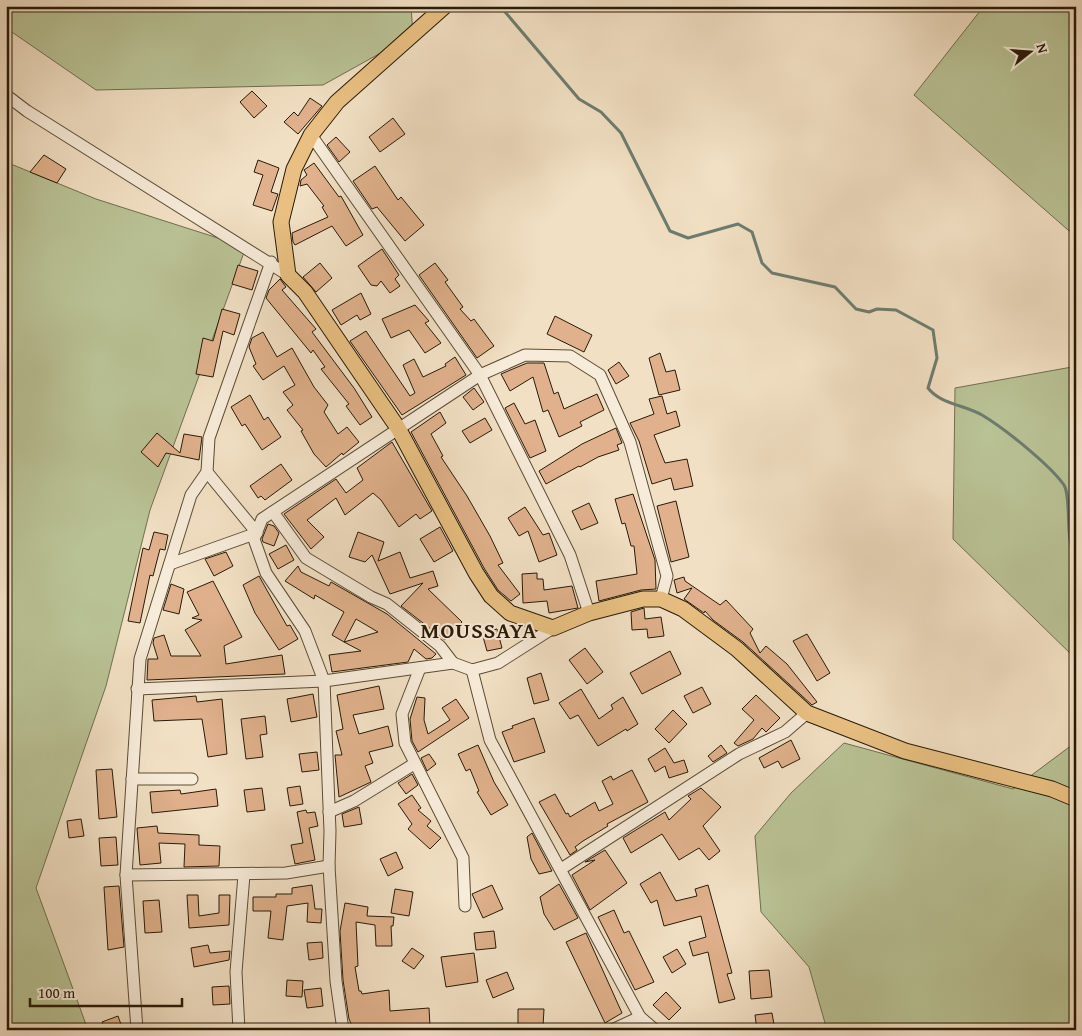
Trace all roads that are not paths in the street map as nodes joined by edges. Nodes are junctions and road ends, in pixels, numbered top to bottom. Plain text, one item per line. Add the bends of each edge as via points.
1 (445, 6) edge
2 (6, 94) edge
3 (311, 135) junction
4 (271, 262) junction
5 (288, 275) junction
6 (480, 375) junction
7 (398, 428) junction
8 (207, 472) junction
9 (273, 512) junction
10 (257, 533) junction
11 (170, 564) junction
12 (661, 599) junction
13 (589, 613) junction
14 (553, 628) junction
15 (453, 663) junction
16 (420, 668) junction
17 (472, 670) junction
18 (324, 681) junction
19 (137, 689) junction
20 (807, 713) junction
21 (414, 764) junction
22 (132, 779) junction
23 (192, 779) dead end
24 (1076, 799) edge
25 (329, 812) junction
26 (329, 866) junction
27 (561, 869) junction
28 (126, 875) junction
29 (244, 875) junction
30 (465, 906) dead end
31 (640, 1017) junction
32 (137, 1030) edge
33 (239, 1030) edge
34 (343, 1030) edge
35 (612, 1030) edge
36 (655, 1030) edge

1 - 3 main road via 337,102
2 - 4 street via 27,111
3 - 5 main road via 294,169 281,222
3 - 6 street
4 - 5 street
4 - 8 street via 209,438
5 - 7 main road via 305,292
6 - 7 street
6 - 12 street via 525,355 570,356 600,375 630,442 667,576
6 - 13 street via 570,555
7 - 9 street
7 - 14 main road via 491,596 510,613
8 - 10 street
8 - 11 street via 191,495
9 - 10 street via 262,519
9 - 15 street via 306,558 387,604 440,646
10 - 11 street
10 - 18 street via 254,539 266,573 305,631
11 - 19 street via 140,659
12 - 13 main road via 643,599
12 - 20 main road via 683,609 737,649
13 - 14 main road
14 - 17 street via 498,663
15 - 16 street
15 - 17 street
16 - 18 street
16 - 21 street via 402,714 405,743
17 - 27 street via 490,740
18 - 19 street
18 - 25 street
19 - 22 street
20 - 24 main road via 905,751 1052,789
20 - 27 street via 785,732 739,754
21 - 25 street via 354,801
21 - 30 street via 463,858
22 - 23 street
22 - 28 street
25 - 26 street
26 - 29 street
26 - 34 street via 336,981
27 - 31 street
28 - 29 street
28 - 32 street
29 - 33 street via 236,972
31 - 35 street
31 - 36 street

